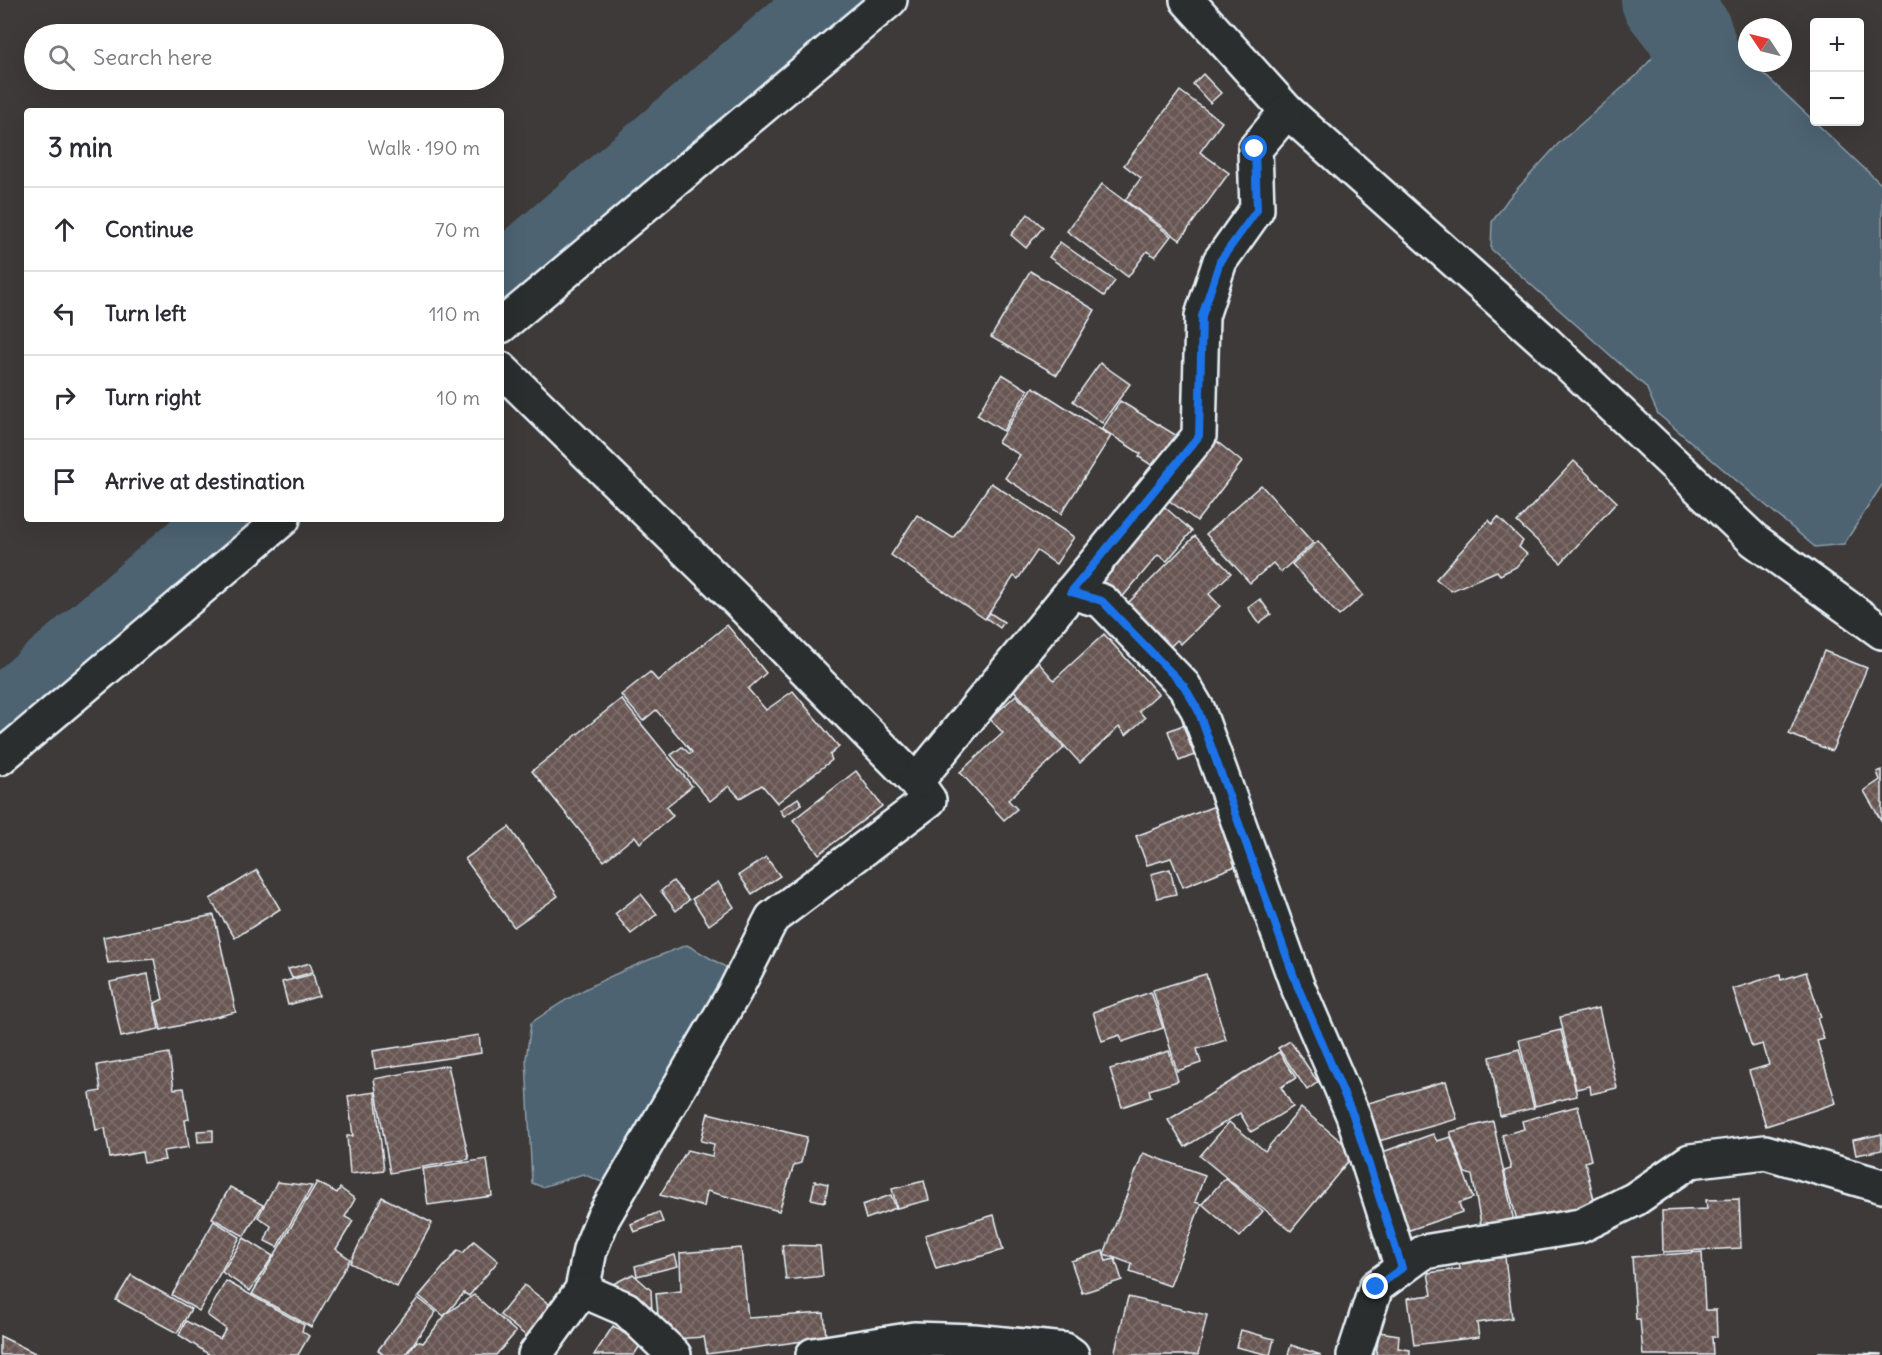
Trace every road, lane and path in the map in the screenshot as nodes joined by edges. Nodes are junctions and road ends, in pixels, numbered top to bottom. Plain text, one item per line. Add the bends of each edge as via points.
1 (890, 0) edge
2 (1187, 0) edge
3 (1287, 111) junction
4 (504, 323) edge
5 (504, 372) edge
6 (279, 522) edge
7 (1071, 592) junction
8 (1882, 632) edge
9 (0, 758) edge
10 (916, 782) junction
11 (1882, 1186) edge
12 (1402, 1268) junction
13 (582, 1290) junction
14 (535, 1355) edge
15 (674, 1355) edge
16 (813, 1355) edge
17 (1072, 1355) edge
18 (1354, 1355) edge

1 - 4 street
2 - 3 street
3 - 7 street via 1255,149 1257,210 1220,261 1202,316 1199,436
3 - 8 street via 1541,338 1755,540
5 - 10 street
6 - 9 street
7 - 10 street
7 - 12 street via 1102,601 1184,686 1198,710 1297,985 1353,1115
10 - 13 street via 928,800 771,918 735,991 603,1218 590,1250
11 - 12 street via 1765,1152 1690,1161 1635,1199 1580,1226 1424,1252
12 - 18 street via 1376,1287
13 - 14 street
13 - 15 street via 626,1309
16 - 17 street via 914,1339 1065,1350

